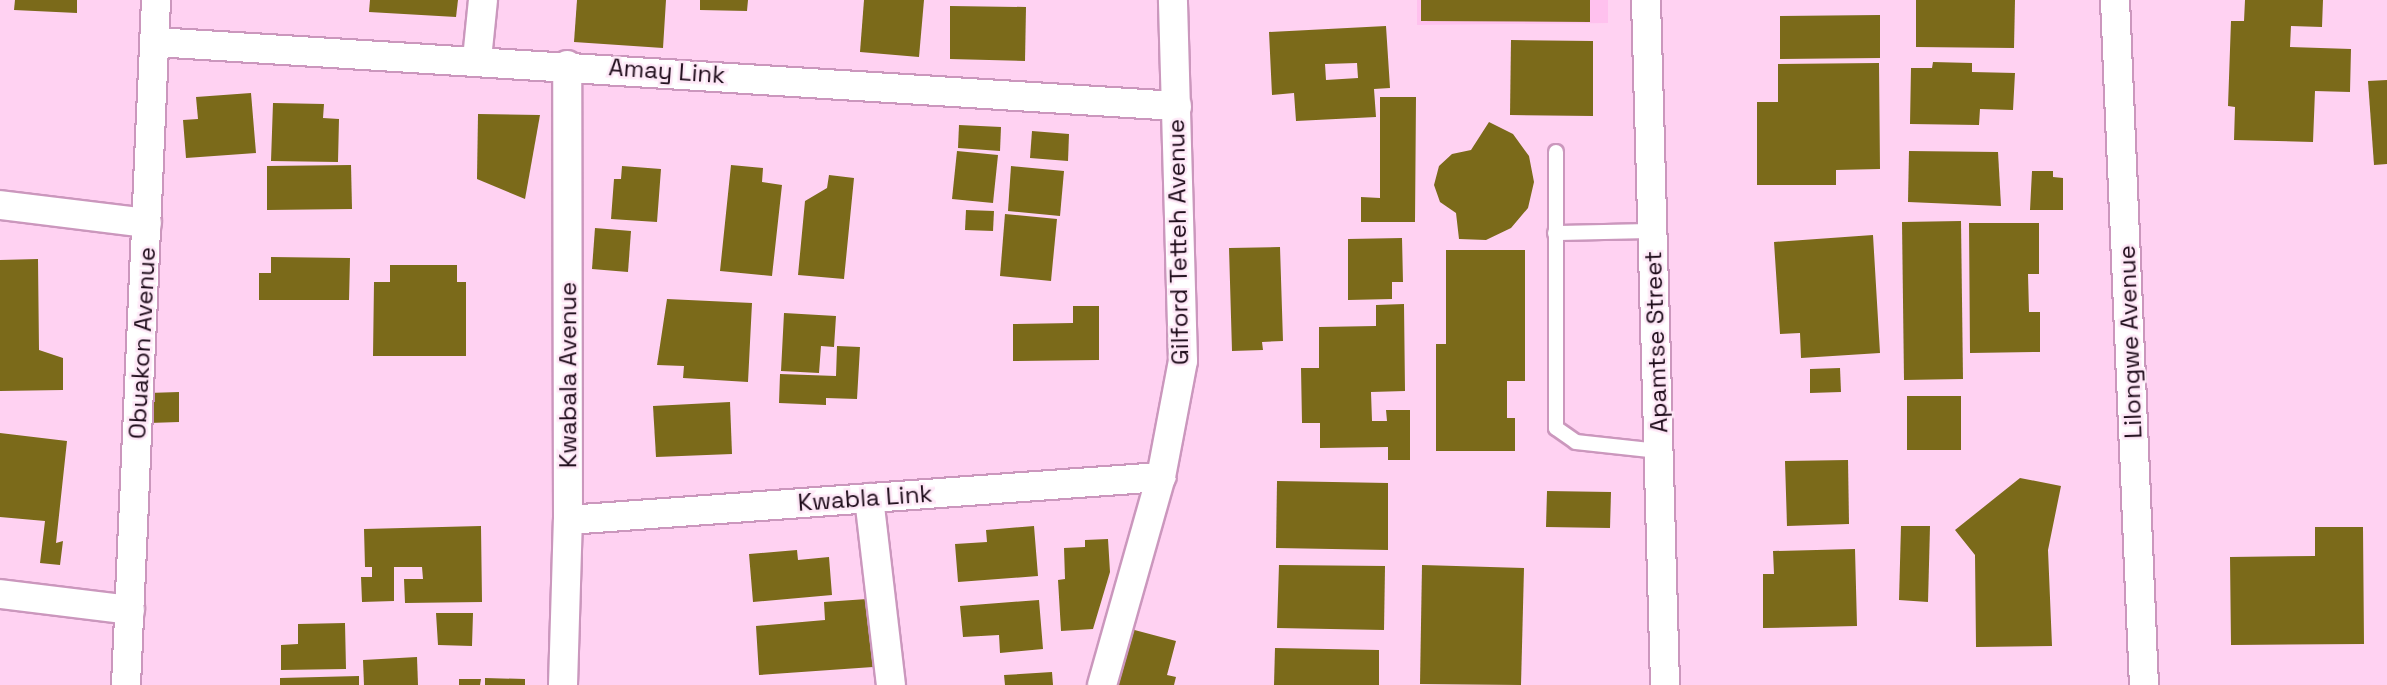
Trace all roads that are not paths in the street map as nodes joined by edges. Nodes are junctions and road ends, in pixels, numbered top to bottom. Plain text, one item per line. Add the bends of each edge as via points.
1 (156, 0) edge
2 (482, 0) edge
3 (1173, 0) edge
4 (1646, 0) edge
5 (2115, 0) edge
6 (156, 42) junction
7 (477, 59) junction
8 (567, 65) junction
9 (1177, 106) junction
10 (1556, 152) dead end
11 (0, 205) edge
12 (147, 223) junction
13 (1653, 231) junction
14 (1555, 233) junction
15 (1660, 451) junction
16 (1161, 477) junction
17 (869, 498) junction
18 (568, 520) junction
19 (0, 594) edge
20 (130, 610) junction
21 (126, 685) edge
22 (563, 685) edge
23 (891, 685) edge
24 (1102, 685) edge
25 (1665, 685) edge
26 (2144, 685) edge

1 - 6 street, Obuakon Avenue
2 - 7 street
3 - 9 street, Gilford Tetteh Avenue
4 - 13 street, Apamtse Street
5 - 26 street, Lilongwe Avenue
6 - 7 street, Amay Link
6 - 12 street, Obuakon Avenue
7 - 8 street, Amay Link
8 - 9 street, Amay Link
8 - 18 street, Kwabala Avenue
9 - 16 street, Gilford Tetteh Avenue via 1183,361
10 - 14 lane
11 - 12 street
12 - 20 street, Obuakon Avenue
13 - 14 lane
13 - 15 street, Apamtse Street
14 - 15 lane via 1556,428 1576,442
15 - 25 street, Apamtse Street
16 - 17 street, Kwabla Link
16 - 24 street, Gilford Tetteh Avenue
17 - 18 street, Kwabla Link
17 - 23 street
18 - 22 street, Kwabala Avenue
19 - 20 street
20 - 21 street, Obuakon Avenue

